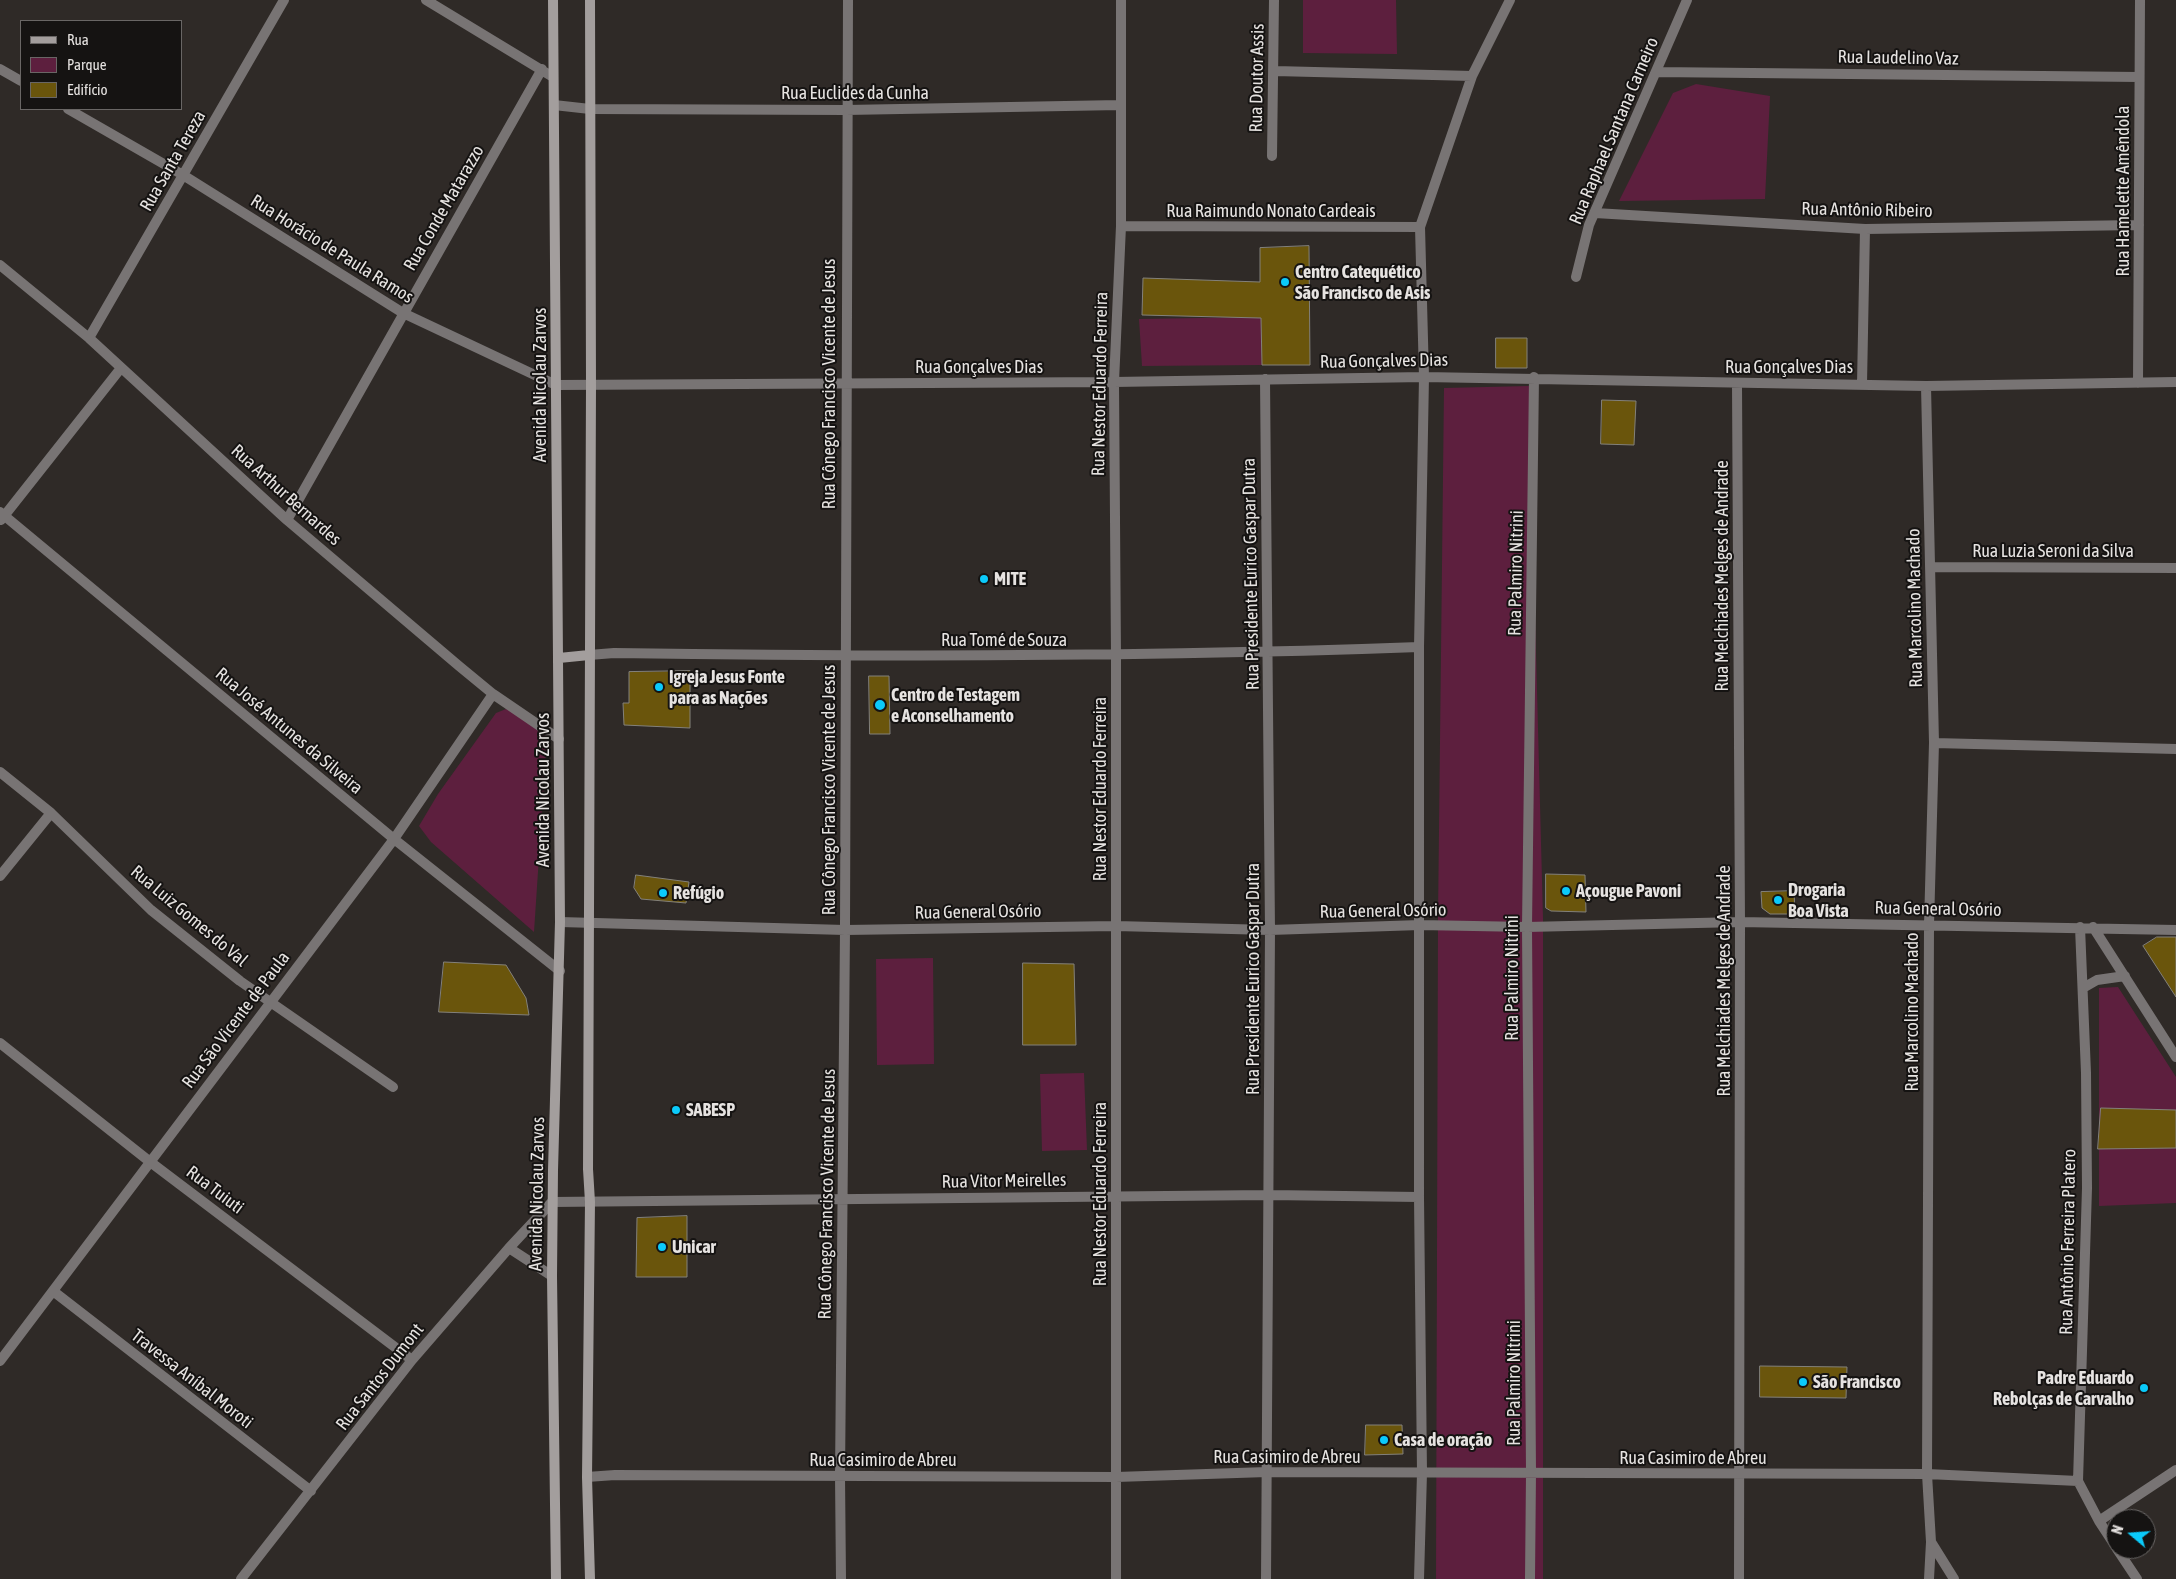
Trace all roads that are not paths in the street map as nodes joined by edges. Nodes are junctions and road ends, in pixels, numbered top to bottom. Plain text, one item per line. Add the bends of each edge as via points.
1 (284, 0) edge
2 (426, 0) edge
3 (553, 0) edge
4 (590, 0) edge
5 (848, 0) edge
6 (1121, 0) edge
7 (1274, 0) edge
8 (1510, 0) edge
9 (1688, 0) edge
10 (2140, 0) edge
11 (0, 69) edge
12 (542, 69) junction
13 (1275, 71) junction
14 (1656, 72) junction
15 (1472, 76) junction
16 (553, 77) junction
17 (2139, 77) junction
18 (20, 80) edge
19 (554, 105) junction
20 (1120, 105) junction
21 (590, 109) junction
22 (70, 110) edge
23 (846, 110) junction
24 (1272, 156) dead end
25 (183, 176) junction
26 (1595, 213) junction
27 (2139, 225) junction
28 (1121, 226) junction
29 (1420, 227) junction
30 (1865, 229) junction
31 (0, 265) edge
32 (1576, 277) dead end
33 (403, 313) junction
34 (88, 338) junction
35 (121, 368) junction
36 (1424, 377) junction
37 (1534, 378) junction
38 (1265, 379) junction
39 (1114, 382) junction
40 (2176, 382) edge
41 (2138, 383) junction
42 (846, 384) junction
43 (1737, 384) junction
44 (1862, 384) junction
45 (556, 385) junction
46 (592, 385) junction
47 (1926, 386) junction
48 (1, 516) edge
49 (287, 520) junction
50 (1930, 567) junction
51 (2176, 568) edge
52 (1419, 647) junction
53 (1268, 653) junction
54 (589, 656) junction
55 (1116, 656) junction
56 (845, 657) junction
57 (559, 658) junction
58 (493, 694) junction
59 (559, 740) junction
60 (1934, 744) junction
61 (2176, 749) edge
62 (0, 772) edge
63 (51, 813) junction
64 (394, 839) junction
65 (0, 876) edge
66 (560, 922) junction
67 (590, 922) junction
68 (1740, 922) junction
69 (1420, 925) junction
70 (1929, 925) junction
71 (1116, 926) junction
72 (1527, 927) junction
73 (2080, 927) junction
74 (2093, 927) junction
75 (845, 930) junction
76 (1270, 930) junction
77 (2176, 930) edge
78 (560, 970) junction
79 (2125, 976) junction
80 (2083, 988) junction
81 (271, 1002) junction
82 (0, 1043) edge
83 (2176, 1057) edge
84 (392, 1087) dead end
85 (149, 1161) junction
86 (1268, 1195) junction
87 (1116, 1197) junction
88 (1419, 1197) junction
89 (843, 1199) junction
90 (552, 1202) junction
91 (590, 1202) junction
92 (509, 1248) junction
93 (552, 1276) junction
94 (53, 1291) junction
95 (412, 1360) junction
96 (0, 1361) edge
97 (2176, 1470) edge
98 (1267, 1472) junction
99 (1422, 1473) junction
100 (1531, 1473) junction
101 (1927, 1474) junction
102 (1738, 1475) junction
103 (840, 1476) junction
104 (587, 1477) junction
105 (1116, 1477) junction
106 (2078, 1481) junction
107 (311, 1491) junction
108 (2099, 1521) junction
109 (2106, 1532) edge
110 (1931, 1542) junction
111 (2124, 1559) edge
112 (241, 1579) edge
113 (556, 1579) edge
114 (590, 1579) edge
115 (841, 1579) edge
116 (1116, 1579) edge
117 (1266, 1579) edge
118 (1419, 1579) edge
119 (1530, 1579) edge
120 (1738, 1579) edge
121 (1930, 1579) edge
122 (1954, 1579) edge
123 (2137, 1579) edge

1 - 25 street, Rua Santa Tereza
2 - 12 street
3 - 16 main road, Avenida Nicolau Zarvos
4 - 21 main road
5 - 23 street, Rua Cônego Francisco Vicente de Jesus
6 - 20 street, Rua Nestor Eduardo Ferreira
7 - 13 street, Rua Doutor Assis
8 - 15 street
9 - 14 street, Rua Raphael Santana Carneiro
10 - 17 street, Rua Hamelette Amêndola
11 - 18 street
12 - 16 street
12 - 33 street, Rua Conde Matarazzo
13 - 15 street
13 - 24 street, Rua Doutor Assis
14 - 17 street, Rua Laudelino Vaz
14 - 26 street, Rua Raphael Santana Carneiro
15 - 29 street
16 - 19 main road, Avenida Nicolau Zarvos
17 - 27 street, Rua Hamelette Amêndola
19 - 21 street, Rua Euclides da Cunha
19 - 45 main road, Avenida Nicolau Zarvos
20 - 23 street, Rua Euclides da Cunha
20 - 28 street, Rua Nestor Eduardo Ferreira
21 - 23 street, Rua Euclides da Cunha
21 - 46 main road
22 - 25 street, Rua Horácio de Paula Ramos
23 - 42 street, Rua Cônego Francisco Vicente de Jesus
25 - 33 street, Rua Horácio de Paula Ramos
25 - 34 street, Rua Santa Tereza
26 - 30 street, Rua Antônio Ribeiro
26 - 32 street, Rua Raphael Santana Carneiro
27 - 30 street, Rua Antônio Ribeiro
27 - 41 street, Rua Hamelette Amêndola
28 - 29 street, Rua Raimundo Nonato Cardeais
28 - 39 street, Rua Nestor Eduardo Ferreira
29 - 36 street
30 - 44 street
31 - 34 street, Rua Arthur Bernardes
33 - 45 street, Rua Horácio de Paula Ramos
33 - 49 street, Rua Conde Matarazzo
34 - 35 street, Rua Arthur Bernardes
35 - 48 street
35 - 49 street, Rua Arthur Bernardes
36 - 37 street, Rua Gonçalves Dias
36 - 38 street, Rua Gonçalves Dias
36 - 52 street
37 - 43 street, Rua Gonçalves Dias
37 - 72 street, Rua Palmiro Nitrini
38 - 39 street, Rua Gonçalves Dias
38 - 53 street, Rua Presidente Eurico Gaspar Dutra
39 - 42 street, Rua Gonçalves Dias
39 - 55 street, Rua Nestor Eduardo Ferreira
40 - 41 street, Rua Gonçalves Dias
41 - 47 street, Rua Gonçalves Dias
42 - 46 street, Rua Gonçalves Dias
42 - 56 street, Rua Cônego Francisco Vicente de Jesus
43 - 44 street, Rua Gonçalves Dias
43 - 68 street, Rua Melchiades Melges de Andrade
44 - 47 street, Rua Gonçalves Dias
45 - 46 street, Rua Horácio de Paula Ramos
45 - 57 main road, Avenida Nicolau Zarvos
46 - 54 main road
47 - 50 street, Rua Marcolino Machado
48 - 64 street, Rua José Antunes da Silveira
49 - 58 street, Rua Arthur Bernardes
50 - 51 street, Rua Luzia Seroni da Silva
50 - 60 street, Rua Marcolino Machado
52 - 53 street, Rua Tomé de Souza
52 - 69 street
53 - 55 street, Rua Tomé de Souza
53 - 76 street, Rua Presidente Eurico Gaspar Dutra
54 - 56 street, Rua Tomé de Souza via 614,653
54 - 57 main road
54 - 67 main road
55 - 56 street, Rua Tomé de Souza
55 - 71 street, Rua Nestor Eduardo Ferreira
56 - 75 street, Rua Cônego Francisco Vicente de Jesus
57 - 59 main road, Avenida Nicolau Zarvos
58 - 59 street, Rua Arthur Bernardes
58 - 64 street, Rua São Vicente de Paula
59 - 66 main road, Avenida Nicolau Zarvos
60 - 61 street
60 - 70 street, Rua Marcolino Machado
62 - 63 street, Rua Luiz Gomes do Val
63 - 65 street
63 - 81 street, Rua Luiz Gomes do Val via 152,910
64 - 78 street, Rua José Antunes da Silveira
64 - 81 street, Rua São Vicente de Paula
66 - 67 street, Rua General Osório
66 - 78 main road, Avenida Nicolau Zarvos
67 - 75 street, Rua General Osório
67 - 91 main road
68 - 70 street, Rua General Osório
68 - 72 street, Rua General Osório
68 - 102 street, Rua Melchiades Melges de Andrade
69 - 72 street, Rua General Osório
69 - 76 street, Rua General Osório
69 - 88 street
70 - 73 street, Rua General Osório
70 - 101 street, Rua Marcolino Machado
71 - 75 street, Rua General Osório
71 - 76 street, Rua General Osório
71 - 87 street, Rua Nestor Eduardo Ferreira
72 - 100 street, Rua Palmiro Nitrini
73 - 74 street, Rua General Osório
73 - 80 street, Rua Antônio Ferreira Platero
74 - 77 street, Rua General Osório
74 - 79 street
75 - 89 street, Rua Cônego Francisco Vicente de Jesus
76 - 86 street, Rua Presidente Eurico Gaspar Dutra
78 - 90 main road, Avenida Nicolau Zarvos
79 - 80 street via 2107,977
79 - 83 street
80 - 106 street, Rua Antônio Ferreira Platero via 2087,1188
81 - 84 street, Rua Luiz Gomes do Val
81 - 85 street, Rua São Vicente de Paula
82 - 85 street, Rua Tuiuti
85 - 94 street, Rua São Vicente de Paula
85 - 95 street, Rua Tuiuti
86 - 87 street, Rua Vitor Meirelles
86 - 88 street, Rua Vitor Meirelles
86 - 98 street, Rua Presidente Eurico Gaspar Dutra
87 - 89 street, Rua Vitor Meirelles
87 - 105 street, Rua Nestor Eduardo Ferreira
88 - 99 street
89 - 91 street, Rua Vitor Meirelles
89 - 103 street, Rua Cônego Francisco Vicente de Jesus
90 - 91 street, Rua Vitor Meirelles
90 - 92 street, Rua Santos Dumont
90 - 93 main road, Avenida Nicolau Zarvos
91 - 104 main road
92 - 93 street
92 - 95 street, Rua Santos Dumont
93 - 113 main road, Avenida Nicolau Zarvos
94 - 96 street, Rua São Vicente de Paula
94 - 107 street, Travessa Aníbal Moroti
95 - 107 street, Rua Santos Dumont
97 - 108 street
98 - 99 street, Rua Casimiro de Abreu
98 - 105 street, Rua Casimiro de Abreu
98 - 117 street, Rua Presidente Eurico Gaspar Dutra
99 - 100 street, Rua Casimiro de Abreu
99 - 118 street
100 - 102 street, Rua Casimiro de Abreu
100 - 119 street, Rua Palmiro Nitrini
101 - 102 street, Rua Casimiro de Abreu
101 - 106 street, Rua Casimiro de Abreu
101 - 110 street, Rua Marcolino Machado
102 - 120 street, Rua Melchiades Melges de Andrade
103 - 104 street, Rua Casimiro de Abreu
103 - 105 street, Rua Casimiro de Abreu
103 - 115 street, Rua Cônego Francisco Vicente de Jesus
104 - 114 main road
105 - 116 street, Rua Nestor Eduardo Ferreira
106 - 108 street, Rua Antônio Ferreira Platero
107 - 112 street, Rua Santos Dumont
108 - 109 street, Rua Antônio Ferreira Platero
110 - 121 street, Rua Marcolino Machado
110 - 122 street
111 - 123 street, Rua Antônio Ferreira Platero

